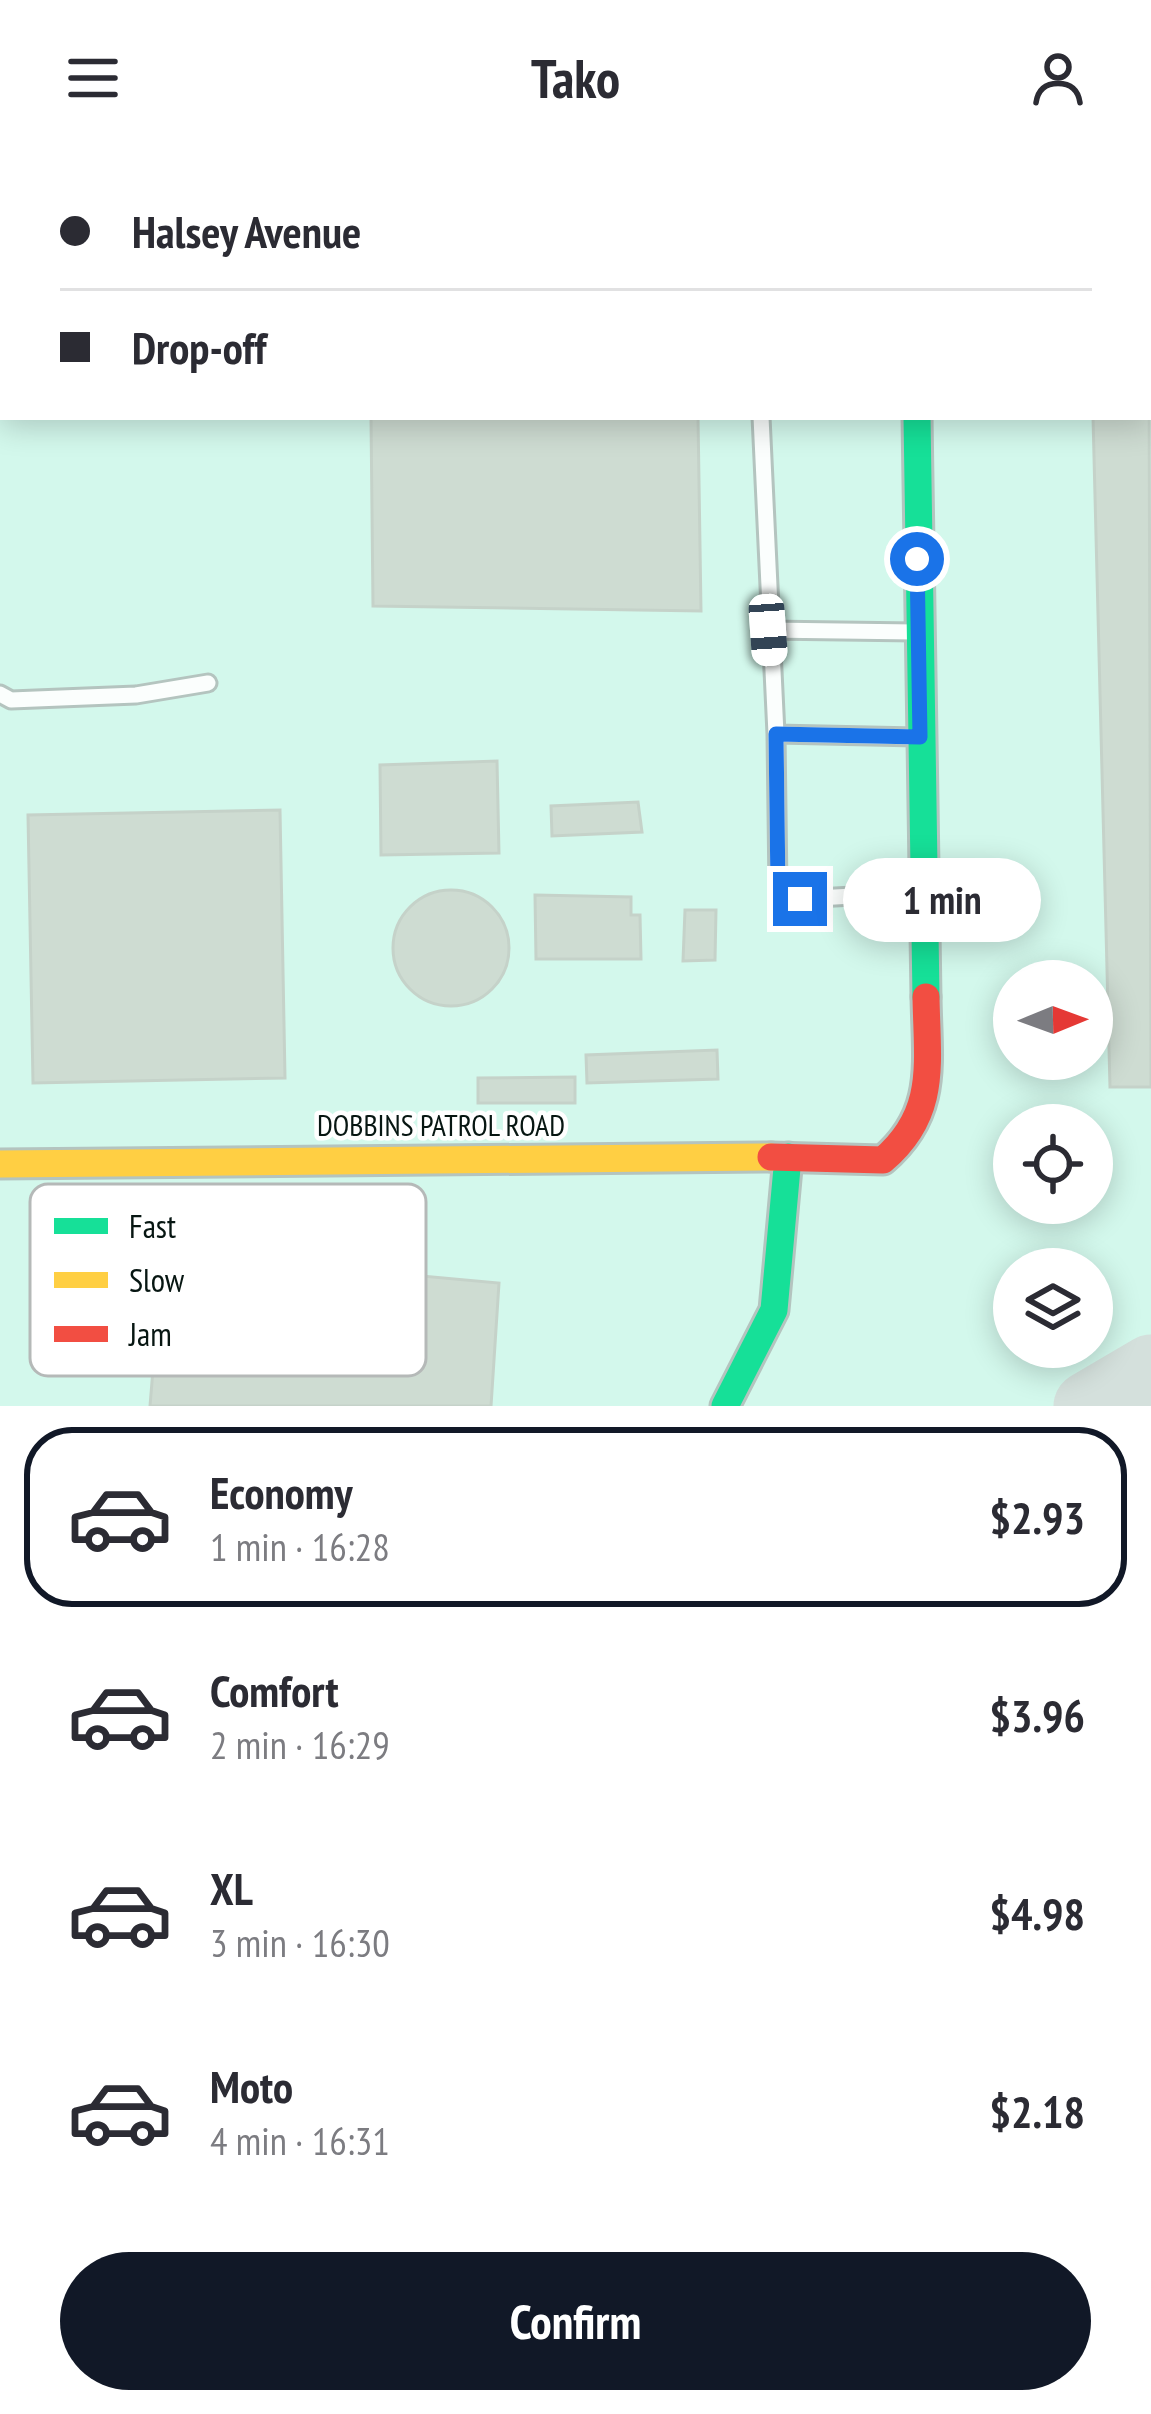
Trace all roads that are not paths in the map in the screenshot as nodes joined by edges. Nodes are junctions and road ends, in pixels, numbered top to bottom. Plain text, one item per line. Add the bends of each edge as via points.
1 (760, 420) edge
2 (912, 420) edge
3 (768, 630) junction
4 (919, 632) junction
5 (208, 683) dead end
6 (0, 694) edge
7 (776, 734) junction
8 (920, 737) junction
9 (922, 892) junction
10 (788, 1157) junction
11 (0, 1164) edge
12 (725, 1406) edge

1 - 3 lane
2 - 4 street
3 - 4 lane
3 - 7 lane
4 - 8 street
5 - 6 lane via 136,695
7 - 8 lane
7 - 9 lane via 778,889 800,899
8 - 9 street
9 - 10 street, DOBBINS PATROL ROAD via 927,1076 913,1135 883,1160
10 - 11 street, DOBBINS PATROL ROAD
10 - 12 street via 773,1310

